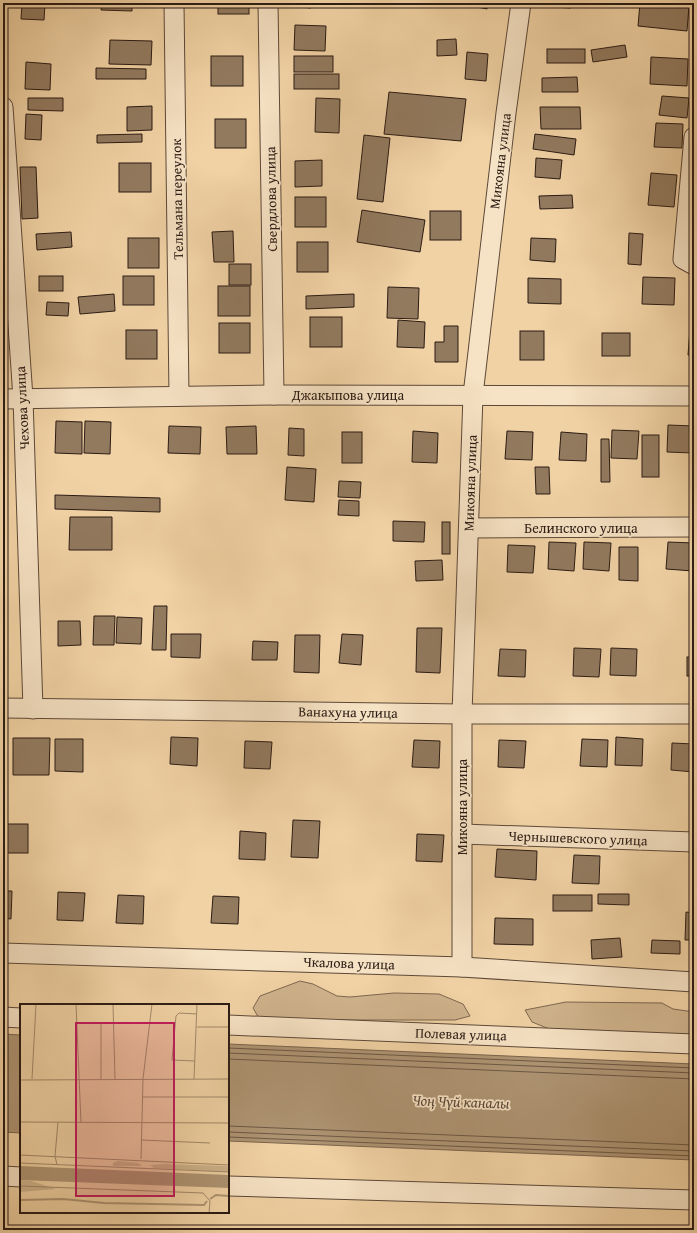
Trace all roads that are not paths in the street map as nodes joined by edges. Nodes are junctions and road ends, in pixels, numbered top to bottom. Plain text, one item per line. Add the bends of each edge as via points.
1 (174, 3) edge
2 (268, 3) edge
3 (522, 3) edge
4 (3, 107) edge
5 (694, 137) edge
6 (694, 265) edge
7 (274, 395) junction
8 (473, 395) junction
9 (179, 396) junction
10 (694, 396) edge
11 (23, 398) junction
12 (3, 399) edge
13 (694, 527) edge
14 (469, 528) junction
15 (3, 708) edge
16 (33, 709) junction
17 (462, 714) junction
18 (694, 714) edge
19 (462, 834) junction
20 (694, 842) edge
21 (3, 953) edge
22 (462, 967) junction
23 (694, 982) edge
24 (3, 1017) edge
25 (20, 1018) edge
26 (229, 1026) edge
27 (694, 1044) edge
28 (3, 1176) edge
29 (20, 1177) edge
30 (229, 1186) edge
31 (694, 1200) edge

1 - 9 street, Тельмана переулок
2 - 7 street, Свердлова улица
3 - 8 street, Микояна улица via 506,113
4 - 11 street, Чехова улица
5 - 6 street via 683,259
7 - 8 street, Джакыпова улица
7 - 9 street, Джакыпова улица
8 - 10 street, Джакыпова улица
8 - 14 street, Микояна улица
9 - 11 street, Джакыпова улица
11 - 12 street, Джакыпова улица
11 - 16 street, Чехова улица
13 - 14 street, Белинского улица
14 - 17 street, Микояна улица
15 - 16 street, Ванахуна улица
16 - 17 street, Ванахуна улица
17 - 18 street, Ванахуна улица
17 - 19 street, Микояна улица
19 - 20 street, Чернышевского улица
19 - 22 street, Микояна улица
21 - 22 street, Чкалова улица
22 - 23 street, Чкалова улица
24 - 25 street
26 - 27 street, Полевая улица
28 - 29 street
30 - 31 street

